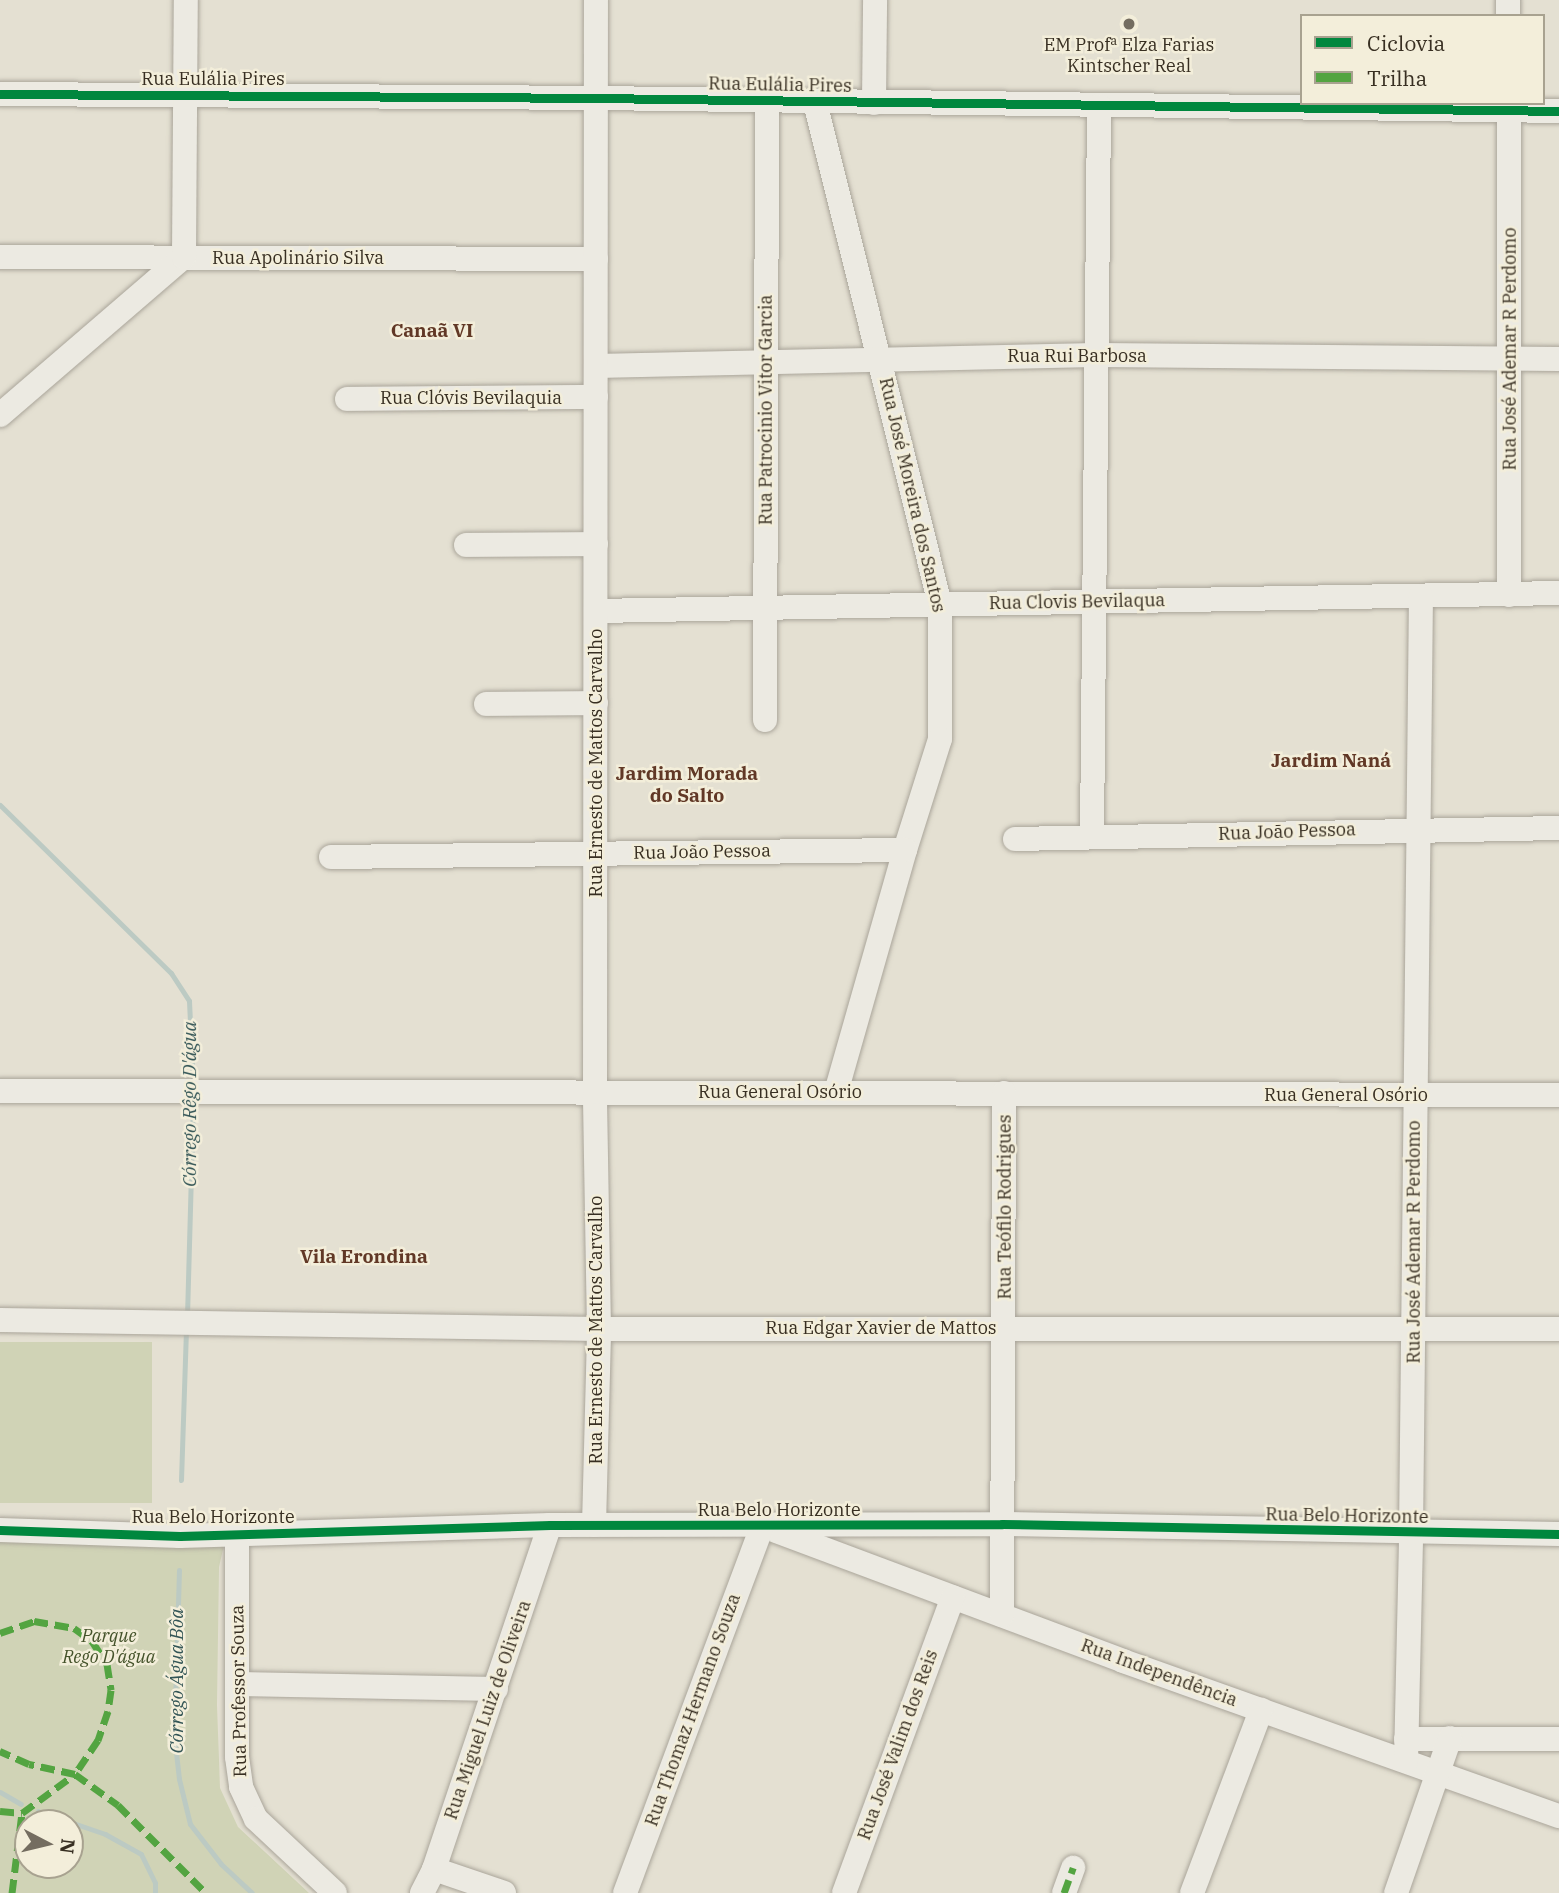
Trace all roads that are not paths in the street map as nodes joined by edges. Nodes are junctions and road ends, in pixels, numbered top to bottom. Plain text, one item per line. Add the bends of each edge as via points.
1 (186, 0) edge
2 (596, 0) edge
3 (875, 0) edge
4 (0, 94) edge
5 (185, 95) junction
6 (596, 98) junction
7 (767, 101) junction
8 (816, 102) junction
9 (874, 103) junction
10 (1100, 106) junction
11 (1509, 107) edge
12 (1559, 111) edge
13 (0, 257) edge
14 (184, 257) junction
15 (596, 259) junction
16 (1098, 355) junction
17 (881, 359) junction
18 (1559, 359) edge
19 (1511, 360) junction
20 (766, 365) junction
21 (596, 366) junction
22 (596, 397) junction
23 (346, 399) dead end
24 (3, 409) edge
25 (596, 544) junction
26 (466, 545) dead end
27 (1559, 593) edge
28 (1509, 595) junction
29 (1421, 596) junction
30 (1094, 602) junction
31 (940, 604) junction
32 (765, 608) junction
33 (596, 611) junction
34 (596, 703) junction
35 (486, 704) dead end
36 (765, 720) dead end
37 (1419, 828) junction
38 (1559, 828) edge
39 (1092, 837) junction
40 (1015, 839) dead end
41 (905, 850) junction
42 (596, 853) junction
43 (331, 857) dead end
44 (0, 1091) edge
45 (595, 1092) junction
46 (836, 1092) junction
47 (1004, 1093) junction
48 (1415, 1095) junction
49 (1559, 1095) edge
50 (0, 1320) edge
51 (1005, 1328) junction
52 (598, 1329) junction
53 (1559, 1329) edge
54 (1414, 1330) junction
55 (1002, 1524) junction
56 (550, 1525) junction
57 (594, 1525) junction
58 (762, 1526) junction
59 (0, 1530) edge
60 (1411, 1533) junction
61 (1559, 1534) edge
62 (237, 1535) junction
63 (953, 1597) junction
64 (1002, 1615) junction
65 (239, 1684) junction
66 (496, 1689) junction
67 (1261, 1710) junction
68 (1450, 1738) junction
69 (1559, 1739) edge
70 (1406, 1750) junction
71 (1439, 1773) junction
72 (1559, 1816) edge
73 (434, 1868) junction
74 (1073, 1868) dead end
75 (335, 1893) edge
76 (422, 1893) edge
77 (504, 1893) edge
78 (625, 1893) edge
79 (844, 1893) edge
80 (1064, 1893) edge
81 (1192, 1893) edge
82 (1396, 1893) edge

1 - 5 street
2 - 6 street, Rua Ernesto de Mattos Carvalho
3 - 9 street
4 - 5 street, Rua Eulália Pires
5 - 6 street, Rua Eulália Pires
5 - 14 street
6 - 7 street, Rua Eulália Pires
6 - 15 street, Rua Ernesto de Mattos Carvalho
7 - 8 street, Rua Eulália Pires
7 - 20 street, Rua Patrocinio Vitor Garcia
8 - 9 street, Rua Eulália Pires
8 - 17 street, Rua José Moreira dos Santos
9 - 10 street, Rua Eulália Pires
10 - 11 street, Rua Eulália Pires
10 - 16 street
11 - 12 street, Rua Eulália Pires
11 - 19 street, Rua José Ademar R Perdomo
13 - 14 street, Rua Apolinário Silva
14 - 15 street, Rua Apolinário Silva
14 - 24 street
15 - 21 street, Rua Ernesto de Mattos Carvalho
16 - 17 street, Rua Rui Barbosa
16 - 19 street, Rua Rui Barbosa
16 - 30 street
17 - 20 street, Rua Rui Barbosa
17 - 31 street, Rua José Moreira dos Santos
18 - 19 street, Rua Rui Barbosa
19 - 28 street, Rua José Ademar R Perdomo
20 - 21 street, Rua Rui Barbosa
20 - 32 street, Rua Patrocinio Vitor Garcia
21 - 22 street, Rua Ernesto de Mattos Carvalho
22 - 23 street, Rua Clóvis Bevilaquia
22 - 25 street, Rua Ernesto de Mattos Carvalho
25 - 26 street
25 - 33 street, Rua Ernesto de Mattos Carvalho
27 - 28 street, Rua Clovis Bevilaqua
28 - 29 street, Rua Clovis Bevilaqua
29 - 30 street, Rua Clovis Bevilaqua
29 - 37 street, Rua José Ademar R Perdomo
30 - 31 street, Rua Clovis Bevilaqua
30 - 39 street
31 - 32 street, Rua Clovis Bevilaqua
31 - 41 street, Rua José Moreira dos Santos via 940,739
32 - 33 street, Rua Clovis Bevilaqua
32 - 36 street, Rua Patrocinio Vitor Garcia
33 - 34 street, Rua Ernesto de Mattos Carvalho
34 - 35 street
34 - 42 street, Rua Ernesto de Mattos Carvalho
37 - 38 street, Rua João Pessoa
37 - 39 street, Rua João Pessoa
37 - 48 street, Rua José Ademar R Perdomo
39 - 40 street, Rua João Pessoa
41 - 42 street, Rua João Pessoa
41 - 46 street, Rua José Moreira dos Santos
42 - 43 street, Rua João Pessoa
42 - 45 street, Rua Ernesto de Mattos Carvalho
44 - 45 street, Rua General Osório
45 - 46 street, Rua General Osório
45 - 52 street, Rua Ernesto de Mattos Carvalho
46 - 47 street, Rua General Osório
47 - 48 street, Rua General Osório
47 - 51 street, Rua Teófilo Rodrigues
48 - 49 street, Rua General Osório
48 - 54 street, Rua José Ademar R Perdomo
50 - 52 street, Rua Edgar Xavier de Mattos
51 - 52 street, Rua Edgar Xavier de Mattos
51 - 54 street, Rua Edgar Xavier de Mattos
51 - 55 street, Rua Teófilo Rodrigues
52 - 57 street, Rua Ernesto de Mattos Carvalho
53 - 54 street, Rua Edgar Xavier de Mattos
54 - 60 street, Rua José Ademar R Perdomo
55 - 58 street, Rua Belo Horizonte
55 - 60 street, Rua Belo Horizonte
55 - 64 street, Rua Teófilo Rodrigues
56 - 57 street, Rua Belo Horizonte
56 - 62 street, Rua Belo Horizonte
56 - 66 street, Rua Miguel Luiz de Oliveira
57 - 58 street, Rua Belo Horizonte
58 - 63 street, Rua Independência
58 - 78 street, Rua Thomaz Hermano Souza
59 - 62 street, Rua Belo Horizonte
60 - 61 street, Rua Belo Horizonte
60 - 70 street, Rua José Ademar R Perdomo
62 - 65 street, Rua Professor Souza
63 - 64 street, Rua Independência
63 - 79 street, Rua José Valim dos Reis
64 - 67 street, Rua Independência
65 - 66 street
65 - 75 street, Rua Professor Souza via 241,1787 256,1819
66 - 73 street, Rua Miguel Luiz de Oliveira
67 - 70 street, Rua Independência
67 - 81 street
68 - 69 street
68 - 70 street
68 - 71 street
70 - 71 street, Rua Independência
71 - 72 street, Rua Independência
71 - 82 street
73 - 76 street, Rua Miguel Luiz de Oliveira
73 - 77 street
74 - 80 street

